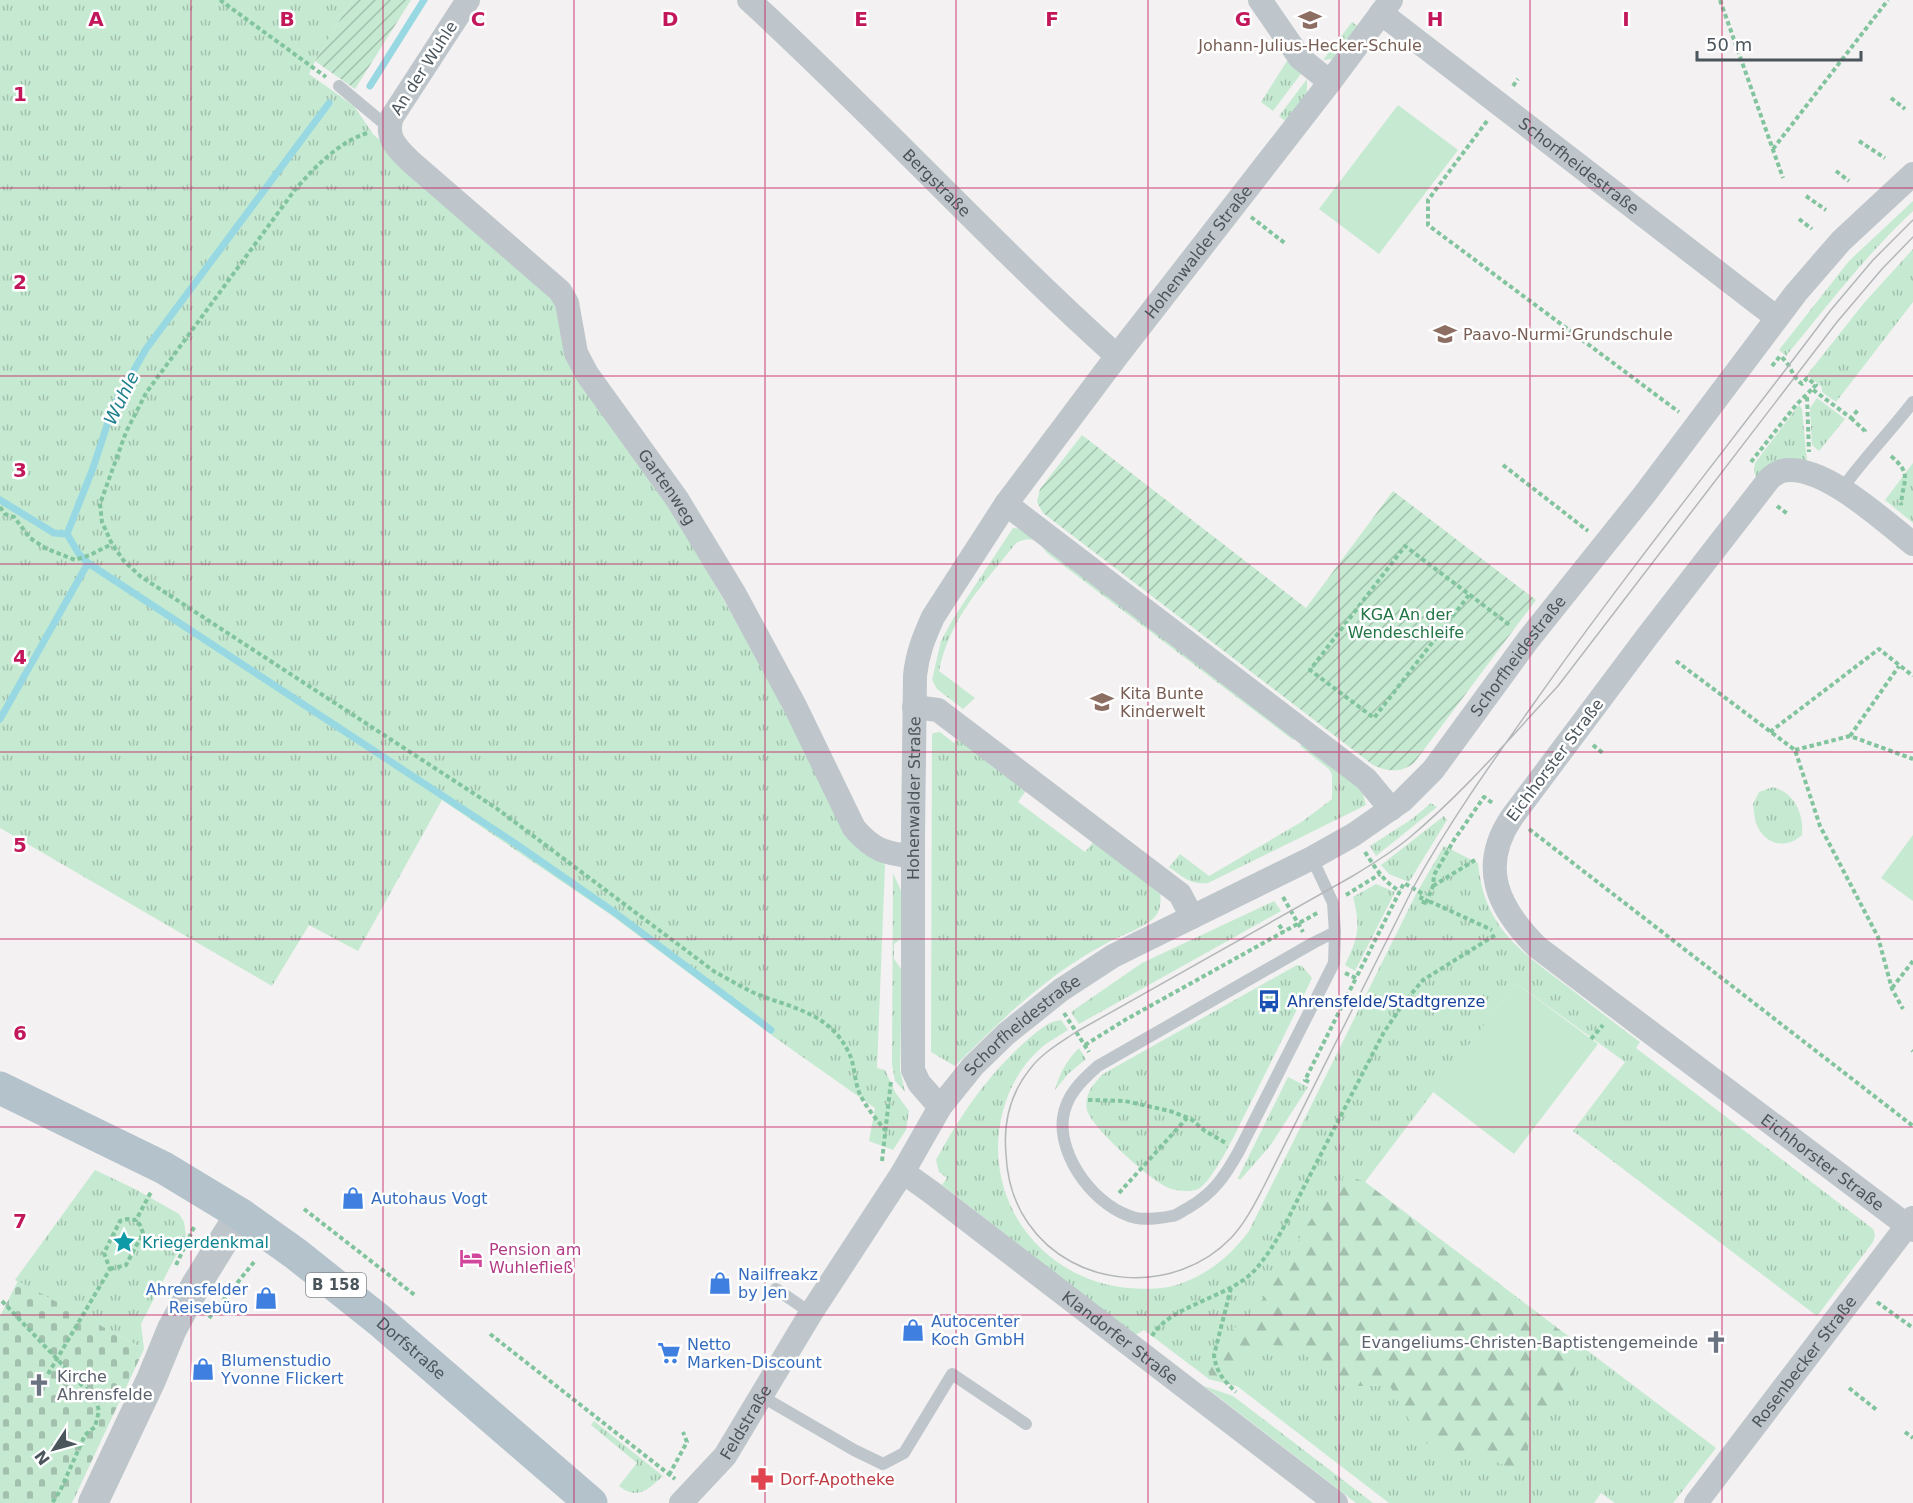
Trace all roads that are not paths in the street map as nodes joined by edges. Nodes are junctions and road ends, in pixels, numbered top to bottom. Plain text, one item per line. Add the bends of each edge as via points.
1 (468, 0) edge
2 (1260, 0) edge
3 (757, 3) edge
4 (1386, 7) edge
5 (1330, 82) junction
6 (339, 86) road end
7 (390, 132) junction
8 (1913, 174) edge
9 (1778, 318) junction
10 (1117, 356) junction
11 (1913, 402) edge
12 (1842, 489) junction
13 (1006, 504) junction
14 (1913, 544) edge
15 (914, 707) junction
16 (1391, 809) junction
17 (913, 856) junction
18 (1312, 858) junction
19 (1192, 917) junction
20 (1335, 932) junction
21 (0, 1088) edge
22 (940, 1107) junction
23 (893, 1174) junction
24 (240, 1214) junction
25 (1911, 1224) edge
26 (776, 1289) dead end
27 (811, 1313) junction
28 (761, 1396) junction
29 (1026, 1424) dead end
30 (93, 1503) edge
31 (591, 1503) edge
32 (681, 1503) edge
33 (1336, 1503) edge
34 (1696, 1503) edge

1 - 7 street, An der Wuhle via 392,117
2 - 5 street via 1300,58
3 - 10 street, Bergstraße
4 - 5 street, Hohenwalder Straße
4 - 9 street, Schorfheidestraße
5 - 10 street, Hohenwalder Straße
6 - 7 lane
7 - 17 street, Gartenweg via 410,161 560,291 567,303 576,353 587,374 677,499 734,593 851,821 864,839 878,849 890,855
8 - 9 street, Schorfheidestraße via 1841,242
9 - 16 street, Schorfheidestraße via 1528,640 1433,770
10 - 13 street, Hohenwalder Straße
11 - 12 lane
12 - 14 street
12 - 25 street, Eichhorster Straße via 1805,472 1780,471 1758,491 1512,817 1500,836 1494,870 1503,900 1537,947
13 - 15 street, Hohenwalder Straße via 933,617 917,655
13 - 16 street via 1366,779
15 - 17 street, Hohenwalder Straße
15 - 19 street via 938,710 1180,894
16 - 18 street, Schorfheidestraße
17 - 22 street, Hohenwalder Straße via 913,1070
18 - 19 street, Schorfheidestraße
18 - 20 lane via 1333,903
19 - 22 street, Schorfheidestraße via 1113,956 1061,990 1006,1034
20 - 20 lane via 1098,1066 1076,1085 1063,1118 1066,1144 1082,1180 1108,1206 1136,1218 1174,1216 1204,1199 1223,1179 1334,963
21 - 24 main road, Dorfstraße / B 158 via 164,1168
22 - 23 street, Schorfheidestraße
23 - 27 street, Feldstraße
23 - 33 street, Klandorfer Straße via 1143,1354
24 - 30 street via 172,1329
24 - 31 main road, Dorfstraße / B 158 via 379,1320
25 - 34 street, Rosenbecker Straße
26 - 27 lane
27 - 28 street, Feldstraße
28 - 29 lane via 883,1464 904,1453 952,1374
28 - 32 street, Feldstraße via 725,1456

